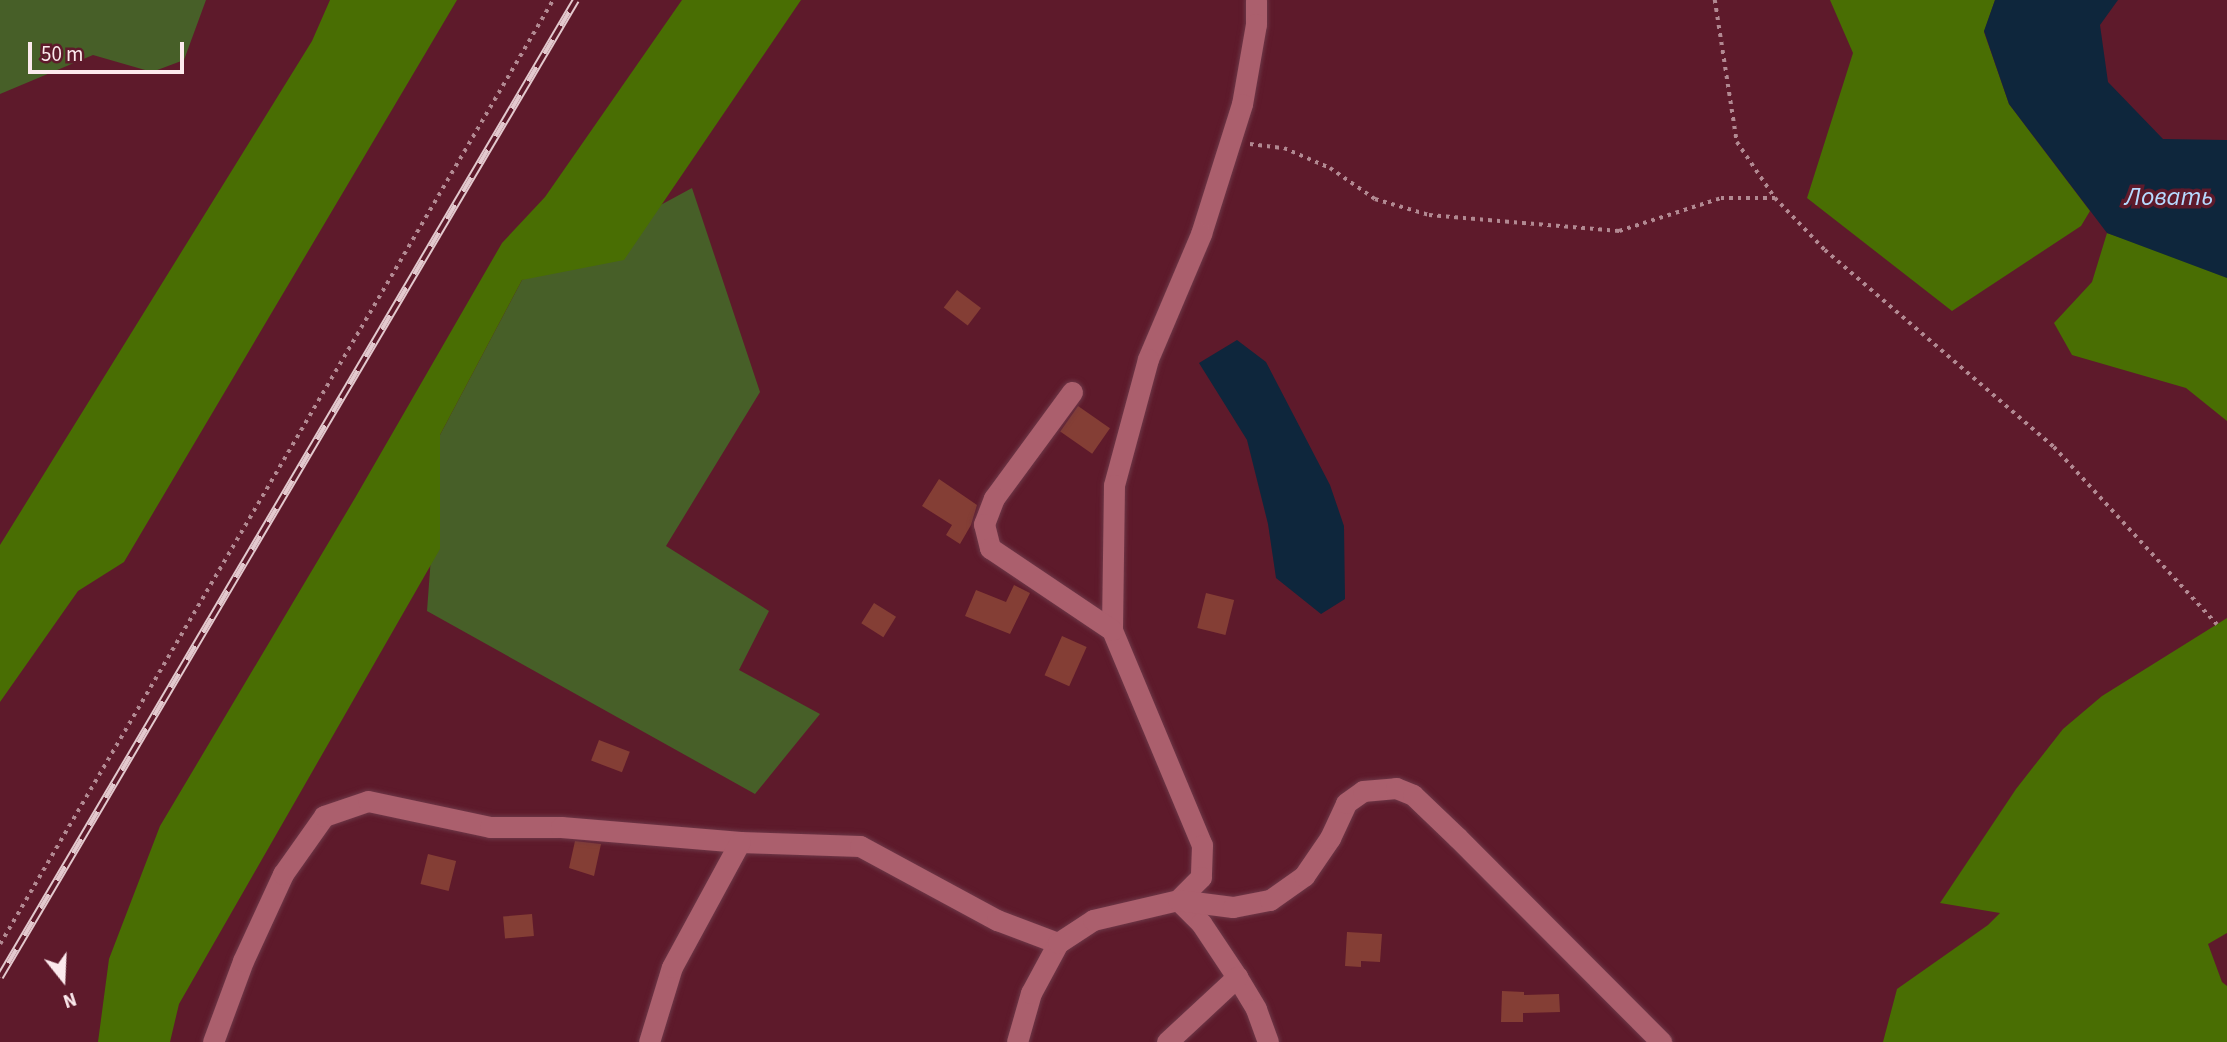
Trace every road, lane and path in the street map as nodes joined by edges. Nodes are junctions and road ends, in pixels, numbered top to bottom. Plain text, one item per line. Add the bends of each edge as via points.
1 (553, 0) edge
2 (1256, 0) edge
3 (1715, 0) edge
4 (1231, 141) junction
5 (1776, 198) junction
6 (1072, 392) dead end
7 (2217, 624) dead end
8 (1112, 630) junction
9 (740, 842) junction
10 (1178, 900) junction
11 (1058, 943) junction
12 (0, 944) edge
13 (1237, 977) junction
14 (213, 1042) edge
15 (649, 1042) edge
16 (1017, 1042) edge
17 (1167, 1042) edge
18 (1268, 1042) edge
19 (1661, 1042) edge

1 - 12 path
2 - 4 street via 1242,104
3 - 5 path via 1737,142
4 - 5 path via 1284,148 1330,168 1375,199 1429,215 1619,231 1721,198
4 - 8 street via 1201,234 1149,359 1114,485
5 - 7 path via 1825,250 2054,447
6 - 8 street via 994,498 984,524 990,548
8 - 10 street via 1202,845 1201,877
9 - 11 street via 860,846 997,920
9 - 14 street via 561,827 490,827 368,800 324,816 283,874
9 - 15 street via 672,967
10 - 11 street via 1093,920
10 - 13 street via 1201,923
10 - 19 street via 1233,907 1270,901 1304,876 1330,838 1346,803 1363,791 1396,788 1413,795 1458,838
11 - 16 street via 1031,993
13 - 17 street
13 - 18 street

